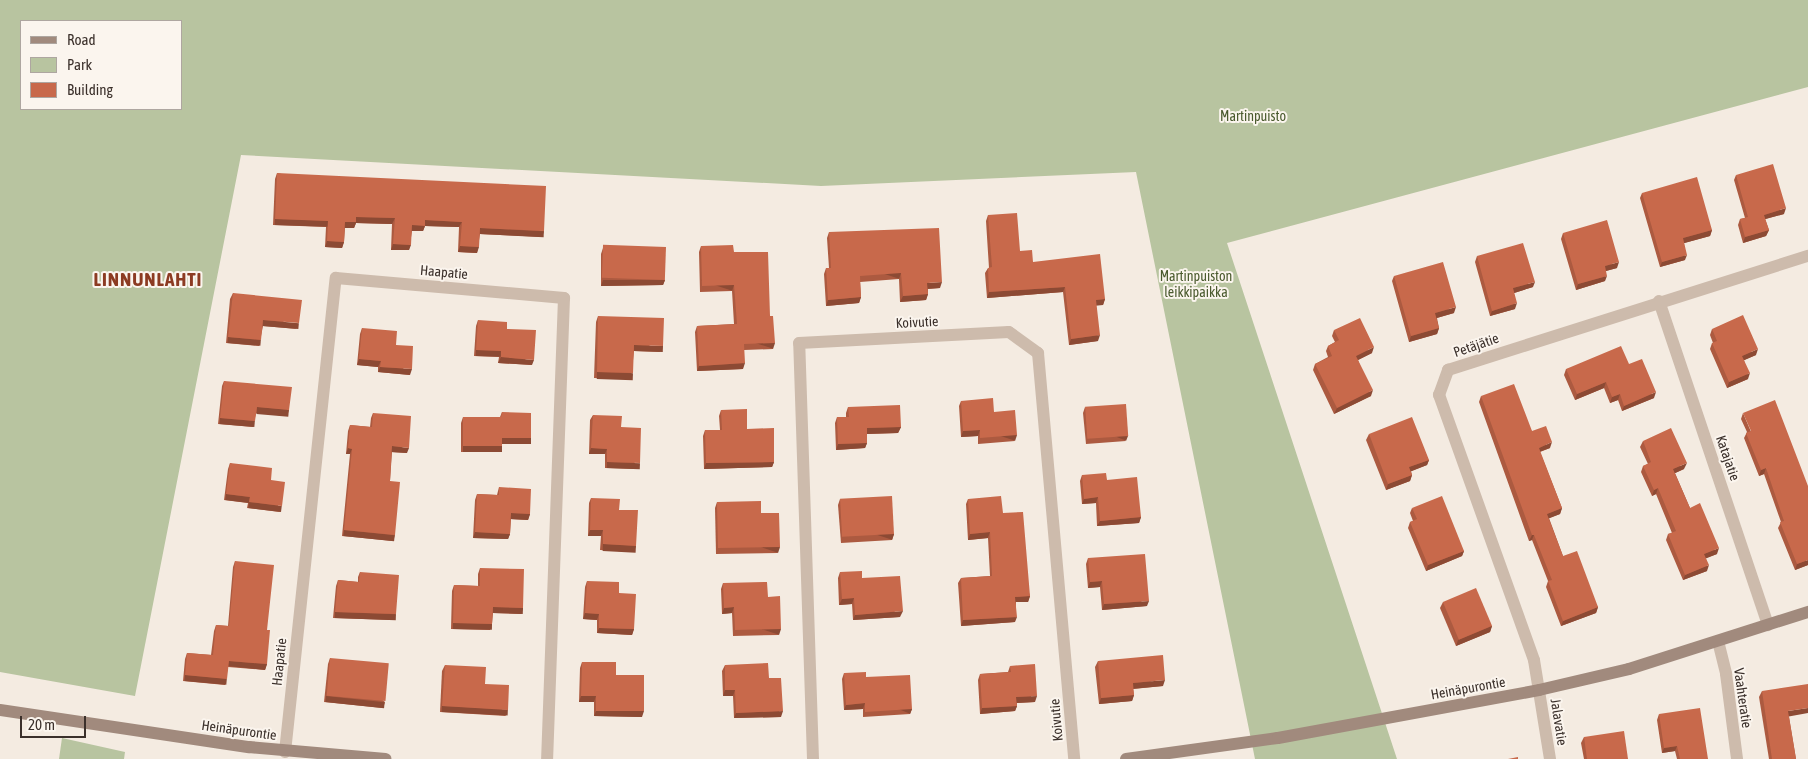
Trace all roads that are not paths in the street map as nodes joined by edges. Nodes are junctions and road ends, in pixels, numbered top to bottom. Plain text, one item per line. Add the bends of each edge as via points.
1 (1808, 256) edge
2 (1659, 301) junction
3 (1808, 612) edge
4 (1768, 625) junction
5 (1718, 642) junction
6 (1539, 690) junction
7 (0, 710) edge
8 (285, 752) junction
9 (385, 759) edge
10 (547, 759) edge
11 (813, 759) edge
12 (1074, 759) edge
13 (1126, 759) edge
14 (1132, 759) edge
15 (1550, 759) edge
16 (1737, 759) edge

1 - 2 street, Petäjätie
2 - 4 street, Katajatie
2 - 6 street, Petäjätie via 1448,370 1439,395 1534,660
3 - 4 street, Heinäpurontie
4 - 5 street, Heinäpurontie
5 - 6 street, Heinäpurontie via 1629,669
5 - 16 street, Vaahteratie via 1726,674
6 - 14 street, Heinäpurontie via 1278,738
6 - 15 street, Jalavatie
7 - 8 street, Heinäpurontie
8 - 9 street, Heinäpurontie
8 - 10 street, Haapatie via 336,278 564,298
11 - 12 street, Koivutie via 799,343 1009,332 1038,353
13 - 14 street, Heinäpurontie

